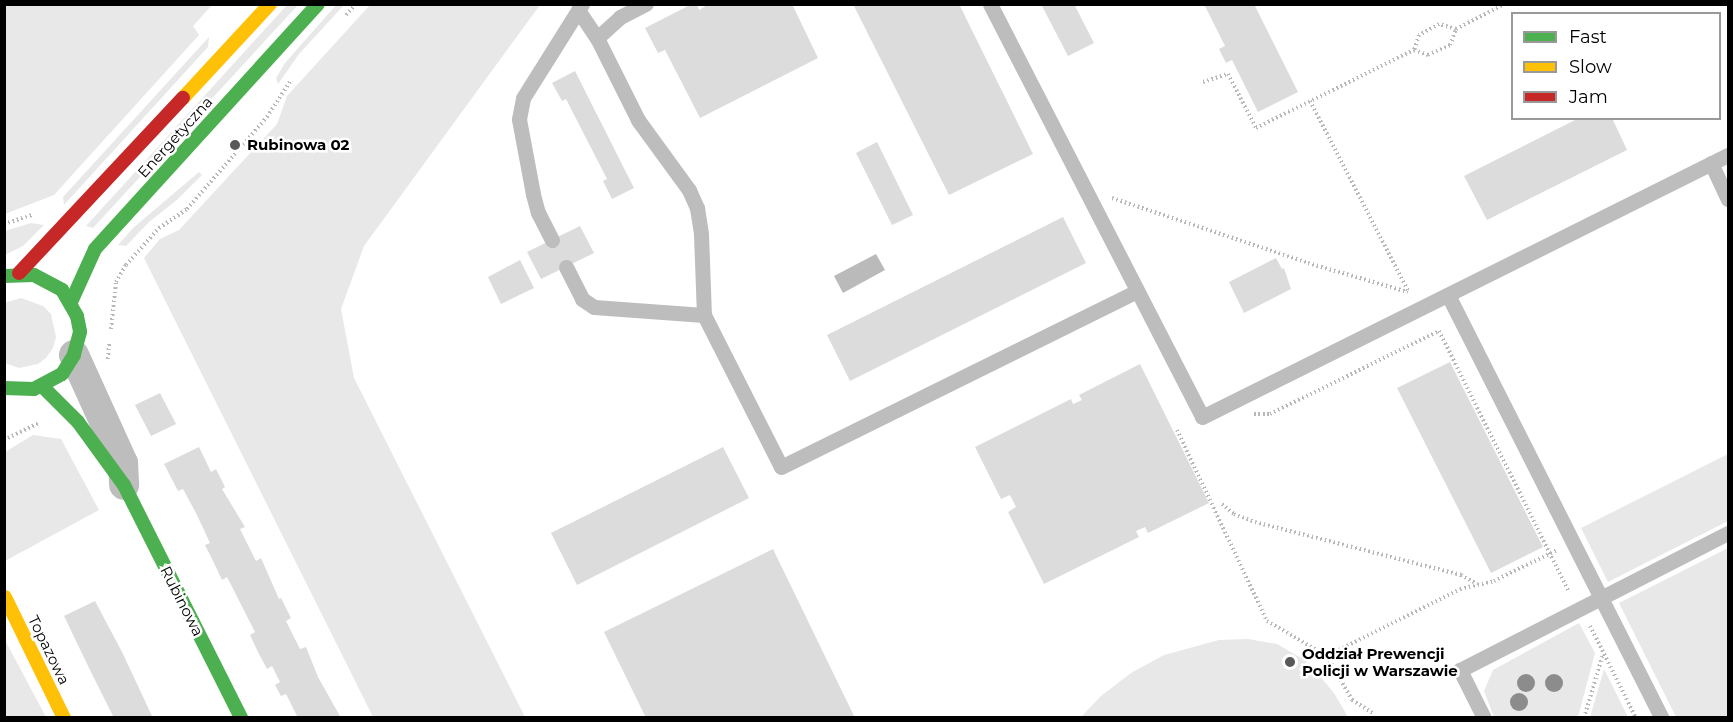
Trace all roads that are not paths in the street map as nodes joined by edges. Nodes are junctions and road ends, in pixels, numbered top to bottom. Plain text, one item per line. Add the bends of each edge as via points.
1 (270, 4) edge
2 (318, 4) edge
3 (646, 4) edge
4 (990, 4) edge
5 (580, 7) edge
6 (597, 38) junction
7 (1728, 155) edge
8 (1711, 164) junction
9 (1728, 199) edge
10 (552, 240) dead end
11 (566, 267) dead end
12 (19, 273) junction
13 (4, 276) edge
14 (1137, 291) junction
15 (1448, 295) junction
16 (71, 302) junction
17 (704, 315) junction
18 (75, 355) junction
19 (42, 386) junction
20 (4, 388) edge
21 (124, 485) junction
22 (1728, 533) edge
23 (5, 597) edge
24 (1601, 598) junction
25 (64, 717) edge
26 (241, 717) edge
27 (1484, 717) edge
28 (1662, 717) edge

1 - 12 street, Energetyczna
2 - 16 street, Energetyczna via 95,249
3 - 6 lane via 620,17
4 - 14 lane
5 - 6 lane
5 - 10 lane via 523,98 519,119 538,213
6 - 17 lane via 638,120 689,190 697,208
7 - 8 lane
8 - 9 lane
8 - 15 lane
11 - 17 lane via 582,299 594,307
12 - 13 street
12 - 16 street via 49,280
14 - 15 lane via 1202,417
14 - 17 lane via 781,467
15 - 24 lane
16 - 18 street via 80,332
18 - 19 street via 62,374
18 - 21 street, Rubinowa via 123,463
19 - 20 street
19 - 21 street, Rubinowa via 78,422
21 - 26 street, Rubinowa
22 - 24 lane
23 - 25 street, Topazowa
24 - 27 lane via 1460,670
24 - 28 lane

